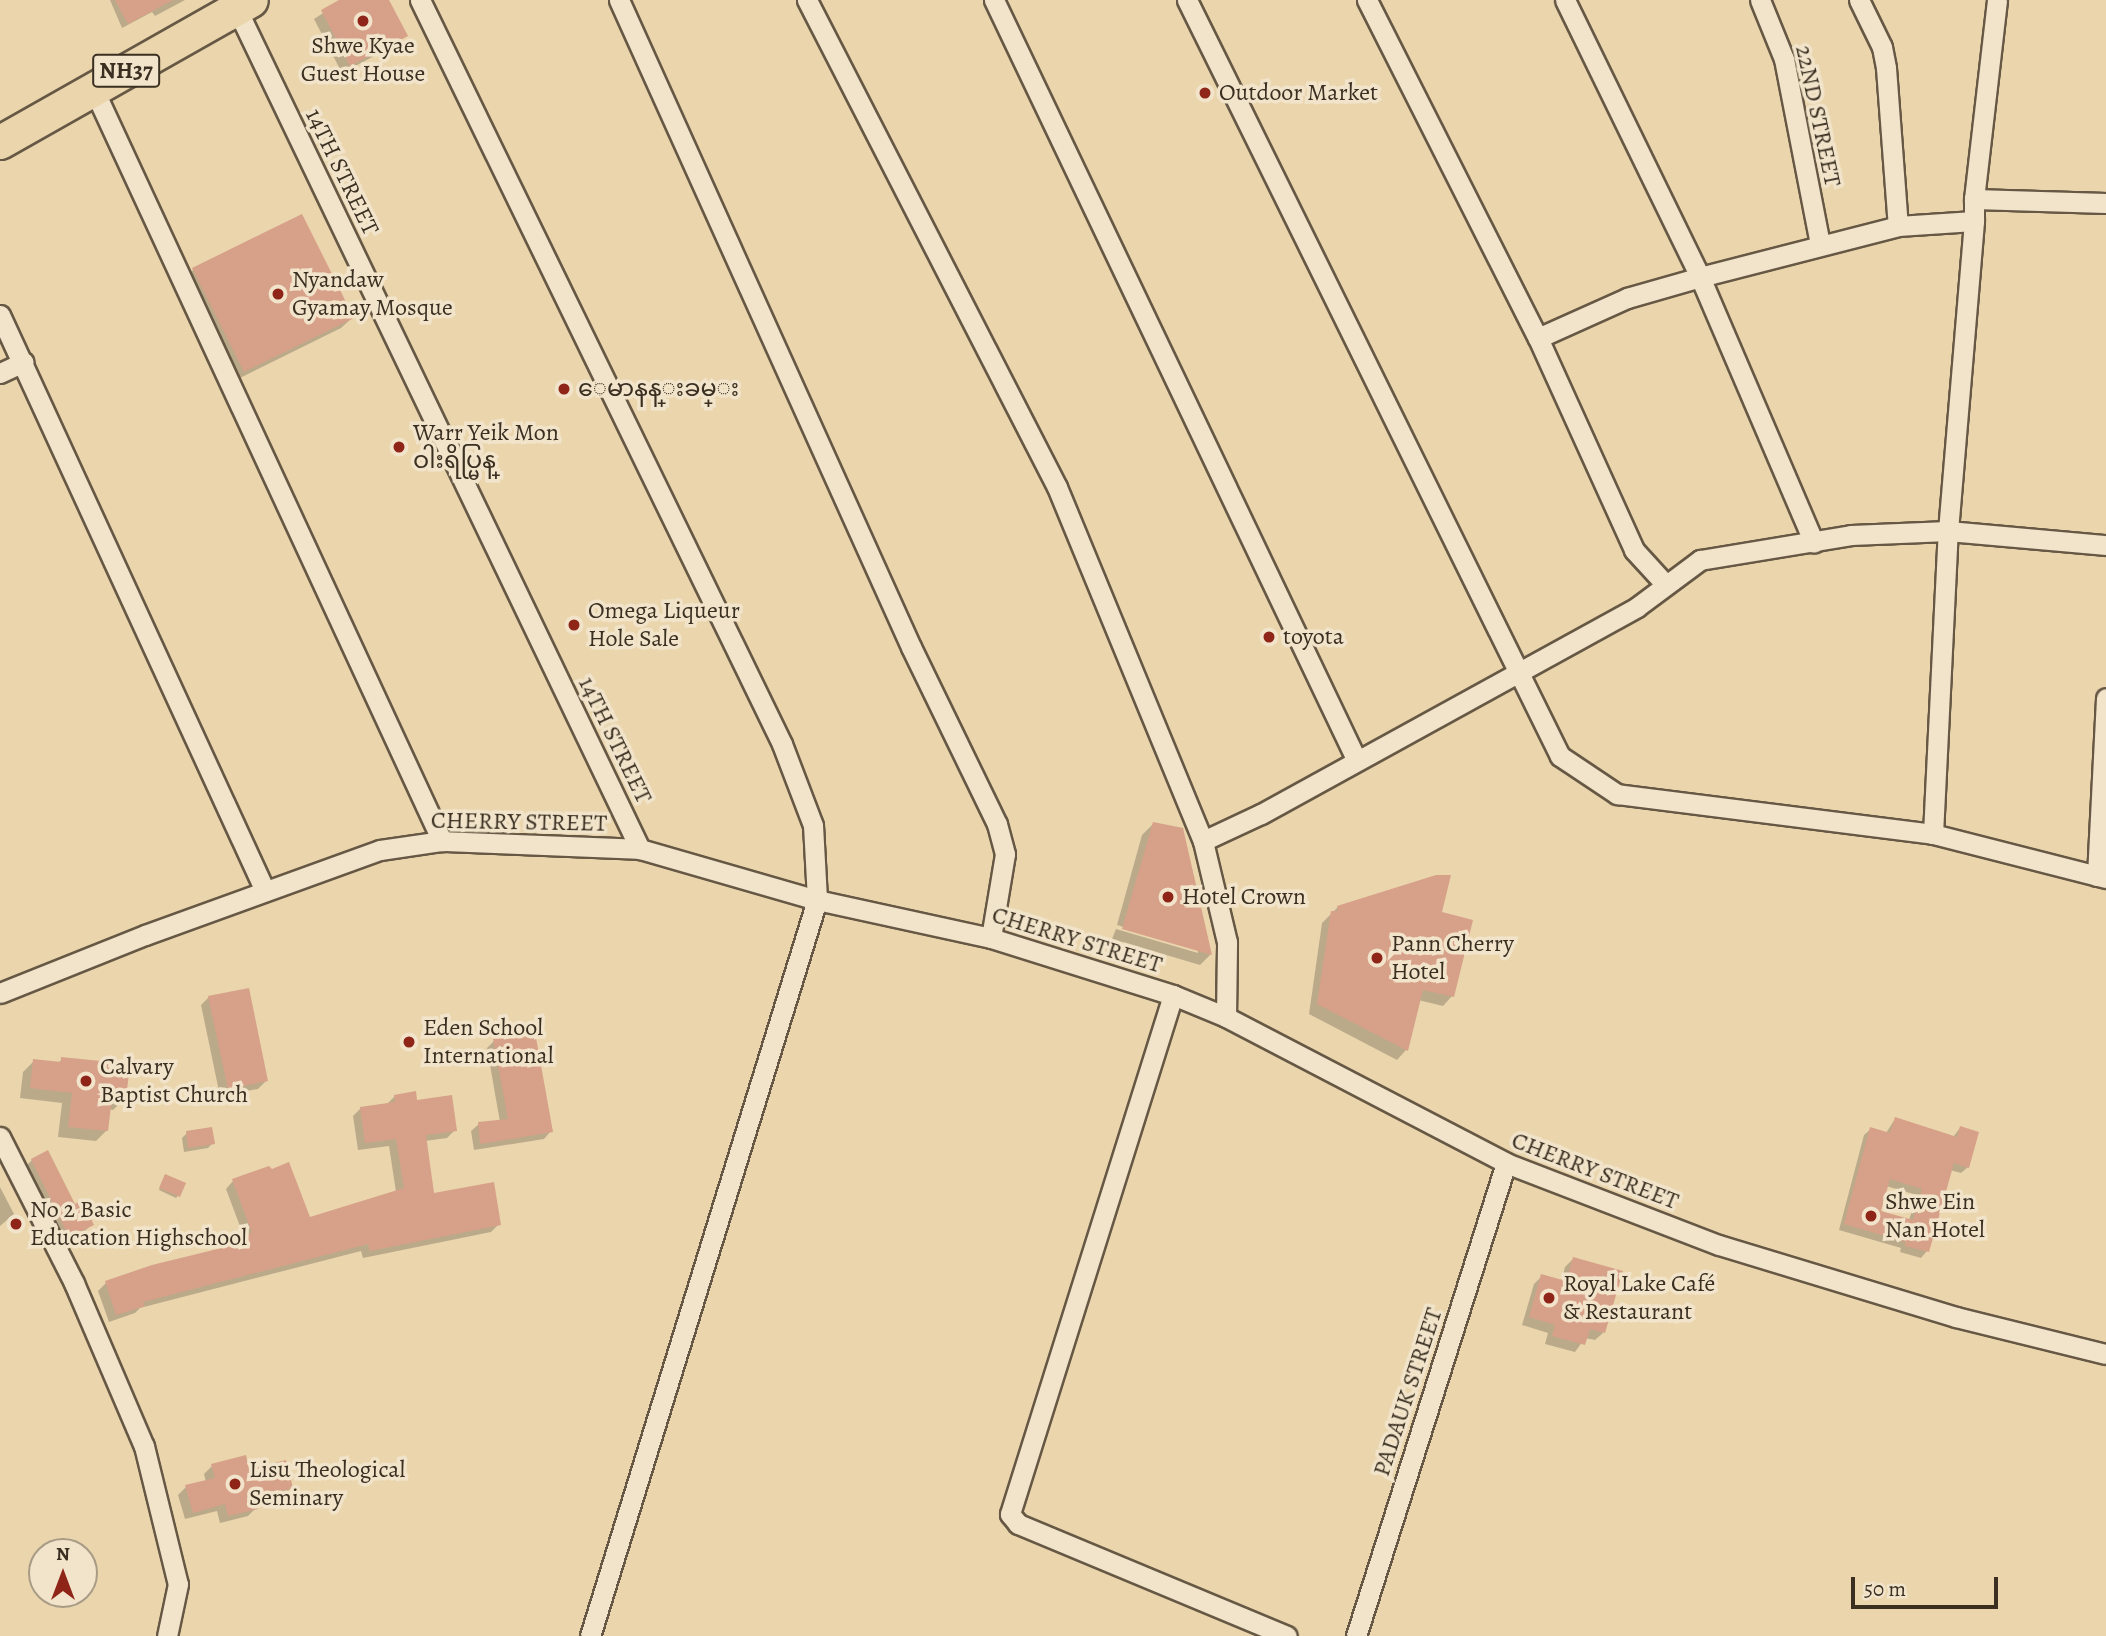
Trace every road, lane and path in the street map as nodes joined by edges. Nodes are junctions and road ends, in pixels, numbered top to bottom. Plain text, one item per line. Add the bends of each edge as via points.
1 (420, 0) edge
2 (619, 0) edge
3 (807, 0) edge
4 (993, 0) edge
5 (1187, 0) edge
6 (1565, 0) edge
7 (1760, 0) edge
8 (1859, 0) edge
9 (1997, 0) edge
10 (1374, 2) edge
11 (240, 3) edge
12 (94, 90) junction
13 (0, 142) edge
14 (1975, 199) junction
15 (2106, 203) edge
16 (1974, 221) junction
17 (1898, 226) junction
18 (1821, 244) junction
19 (1700, 277) junction
20 (0, 315) edge
21 (1538, 338) junction
22 (24, 362) junction
23 (0, 373) edge
24 (1948, 531) junction
25 (1814, 543) junction
26 (2106, 545) edge
27 (1665, 584) junction
28 (1517, 673) junction
29 (2106, 698) edge
30 (1356, 759) junction
31 (1933, 834) junction
32 (442, 841) junction
33 (1203, 841) junction
34 (640, 849) junction
35 (2102, 877) edge
36 (265, 891) junction
37 (817, 900) junction
38 (991, 937) junction
39 (0, 993) edge
40 (1173, 995) junction
41 (1226, 1017) junction
42 (0, 1137) edge
43 (1506, 1163) junction
44 (2102, 1356) edge
45 (167, 1636) edge
46 (590, 1636) edge
47 (1287, 1636) edge
48 (1356, 1636) edge

1 - 37 street via 782,744 813,825
2 - 38 street via 911,647 997,824 1005,854
3 - 33 street via 1057,487
4 - 30 street
5 - 28 street
6 - 19 street
7 - 18 street, 22ND STREET via 1783,59
8 - 17 street via 1882,47 1886,68
9 - 14 street
10 - 21 street
11 - 12 highway, NH37
11 - 34 street, 14TH STREET
12 - 13 highway, NH37
12 - 32 street
14 - 15 street
14 - 16 street
16 - 17 street
16 - 24 street
17 - 18 street
18 - 19 street
19 - 21 street via 1627,298
19 - 25 street
20 - 22 street
21 - 27 street via 1634,550
22 - 23 street
22 - 36 street
24 - 25 street via 1851,535
24 - 26 street
24 - 31 street
25 - 27 street via 1700,560
27 - 28 street via 1637,607
28 - 30 street
28 - 31 street via 1560,756 1617,794
29 - 35 street
30 - 33 street via 1261,814
31 - 35 street
32 - 34 street, CHERRY STREET
32 - 36 street, CHERRY STREET via 380,850
33 - 41 street via 1227,942
34 - 37 street, CHERRY STREET
36 - 39 street, CHERRY STREET
37 - 38 street, CHERRY STREET
37 - 46 street
38 - 40 street, CHERRY STREET
40 - 41 street, CHERRY STREET
40 - 47 street via 1010,1514 1018,1524
41 - 43 street, CHERRY STREET
42 - 45 street via 74,1283 144,1446 178,1584
43 - 44 street, CHERRY STREET via 1719,1245
43 - 48 street, PADAUK STREET

